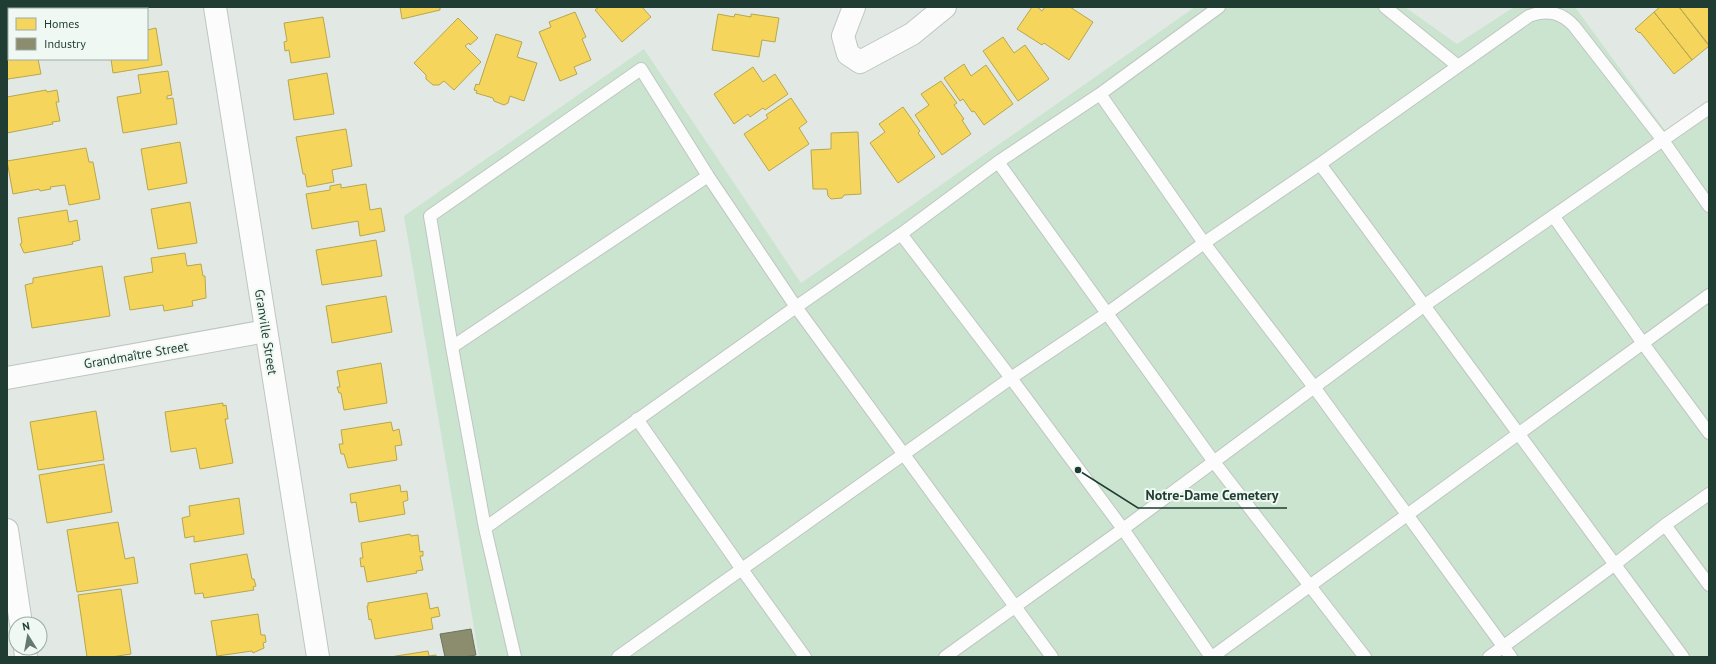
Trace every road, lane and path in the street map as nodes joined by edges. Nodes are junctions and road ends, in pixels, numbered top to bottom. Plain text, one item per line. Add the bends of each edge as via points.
1 (215, 7) edge
2 (854, 7) edge
3 (945, 7) edge
4 (1218, 7) edge
5 (1385, 7) edge
6 (1458, 66) junction
7 (1100, 94) junction
8 (1709, 108) edge
9 (1662, 139) junction
10 (998, 162) junction
11 (1320, 164) junction
12 (708, 176) junction
13 (1709, 206) edge
14 (1554, 217) junction
15 (901, 234) junction
16 (1204, 243) junction
17 (1709, 295) edge
18 (1426, 305) junction
19 (796, 306) junction
20 (1106, 314) junction
21 (266, 331) junction
22 (1642, 342) junction
23 (452, 347) junction
24 (7, 378) edge
25 (1011, 378) junction
26 (1314, 387) junction
27 (637, 419) junction
28 (1709, 433) edge
29 (1518, 434) junction
30 (903, 455) junction
31 (1214, 462) junction
32 (1709, 494) edge
33 (1407, 515) junction
34 (1664, 525) junction
35 (485, 528) junction
36 (1123, 529) junction
37 (7, 530) edge
38 (1614, 565) junction
39 (741, 568) junction
40 (1709, 585) edge
41 (1309, 586) junction
42 (1015, 606) junction
43 (16, 613) edge
44 (1504, 646) junction
45 (318, 657) edge
46 (515, 657) edge
47 (619, 657) edge
48 (805, 657) edge
49 (945, 657) edge
50 (1052, 657) edge
51 (1212, 657) edge
52 (1365, 657) edge
53 (1489, 657) edge
54 (1511, 657) edge
55 (1683, 657) edge

1 - 21 street, Granville Street
2 - 3 street via 843,36 848,54 860,62 912,34
4 - 7 lane
5 - 6 lane
6 - 9 lane via 1529,16 1539,12 1559,14 1574,26
6 - 11 lane
7 - 10 lane
7 - 16 lane
8 - 9 lane
9 - 13 lane
9 - 14 lane
10 - 15 lane
10 - 20 lane
11 - 16 lane
11 - 18 lane
12 - 19 lane
12 - 23 lane
12 - 23 lane via 641,69 430,216
14 - 18 lane
14 - 22 lane
15 - 19 lane
15 - 25 lane
16 - 20 lane
16 - 26 lane
17 - 22 lane
18 - 26 lane
18 - 29 lane
19 - 27 lane
19 - 30 lane
20 - 25 lane
20 - 31 lane
21 - 24 street, Grandmaître Street
21 - 45 street, Granville Street
22 - 28 lane
22 - 29 lane
23 - 35 lane
25 - 30 lane
25 - 36 lane
26 - 31 lane
26 - 33 lane
27 - 35 lane
27 - 39 lane
29 - 33 lane
29 - 38 lane
30 - 39 lane
30 - 42 lane
31 - 36 lane
31 - 41 lane
32 - 34 lane
33 - 41 lane
33 - 44 lane
34 - 38 lane
34 - 40 lane
35 - 46 lane
36 - 42 lane
36 - 51 lane
37 - 43 street
38 - 44 lane
38 - 55 lane
39 - 47 lane
39 - 48 lane
41 - 51 lane
41 - 52 lane
42 - 49 lane
42 - 50 lane
44 - 53 lane
44 - 54 lane

